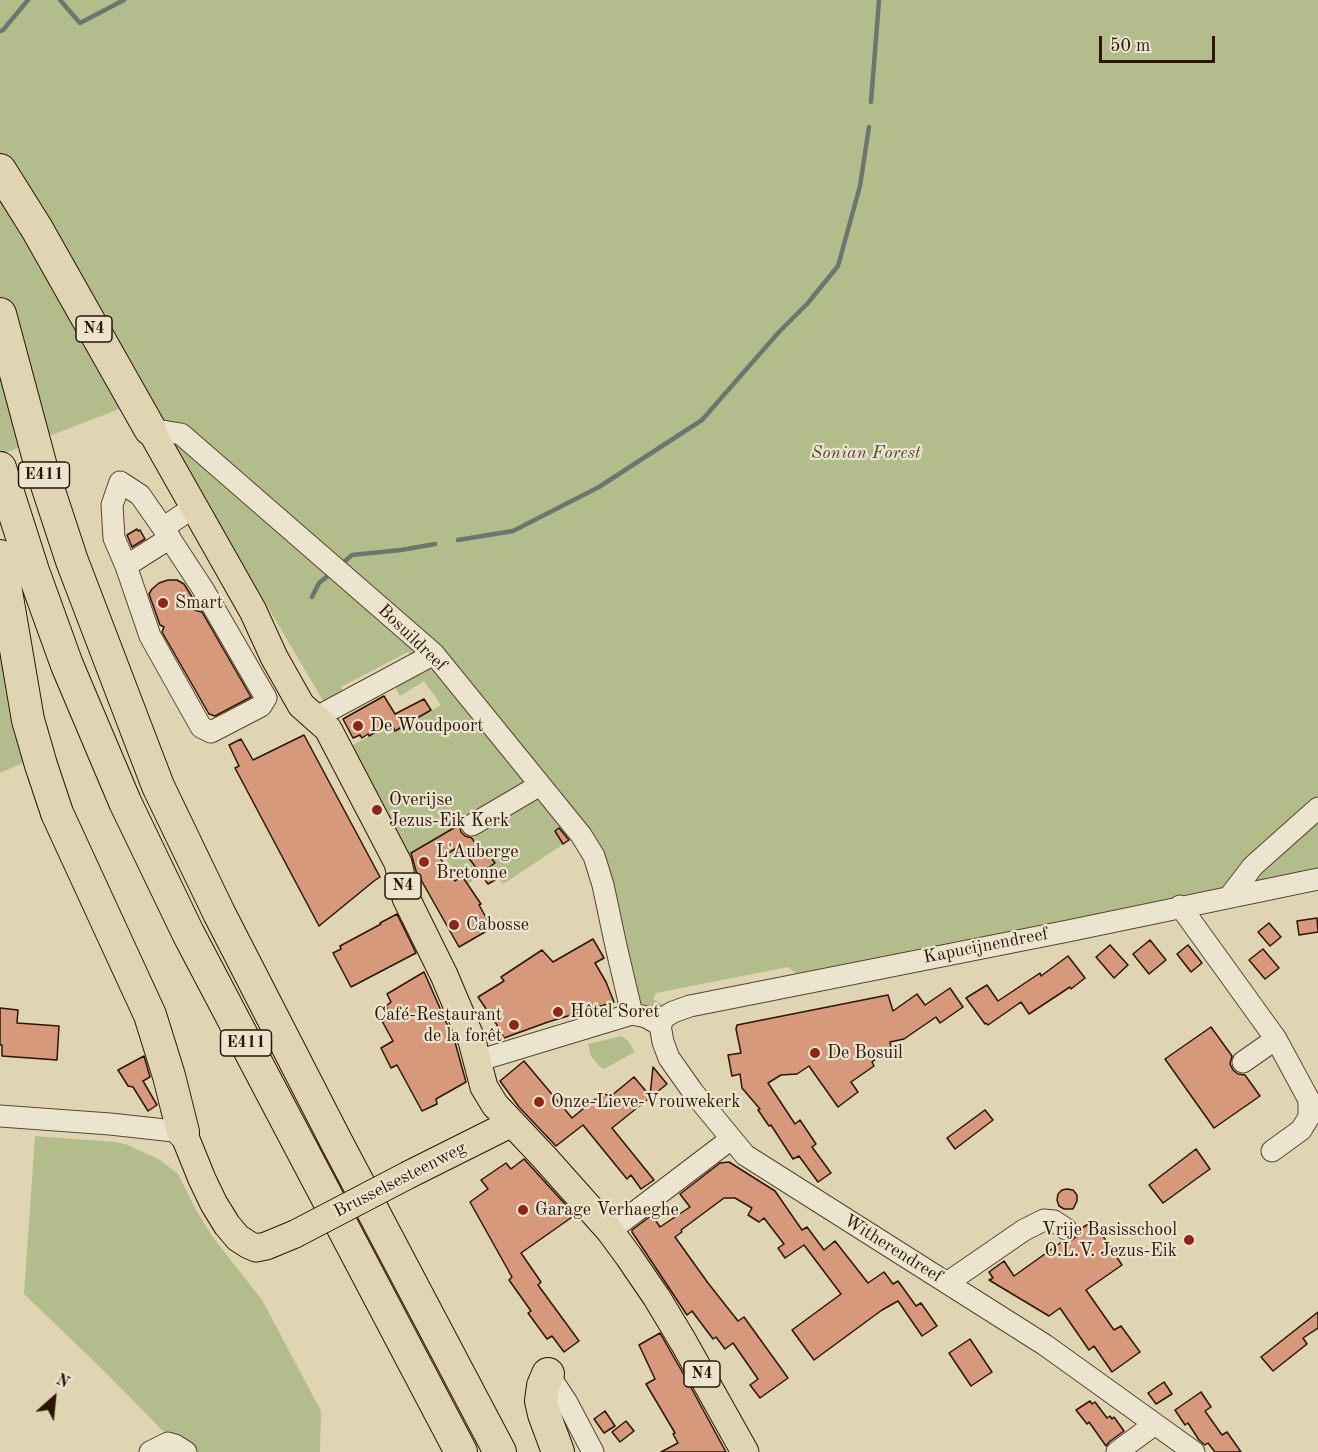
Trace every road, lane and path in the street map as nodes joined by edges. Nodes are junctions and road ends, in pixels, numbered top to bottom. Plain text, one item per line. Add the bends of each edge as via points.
1 (0, 170) edge
2 (0, 314) edge
3 (159, 430) junction
4 (0, 468) edge
5 (194, 507) junction
6 (167, 533) junction
7 (0, 556) edge
8 (126, 566) junction
9 (434, 654) junction
10 (315, 718) junction
11 (540, 785) junction
12 (1318, 808) edge
13 (472, 825) dead end
14 (1318, 879) edge
15 (1230, 897) junction
16 (1180, 906) junction
17 (632, 1014) junction
18 (660, 1025) junction
19 (1276, 1039) junction
20 (477, 1061) junction
21 (1243, 1062) dead end
22 (0, 1116) edge
23 (512, 1123) junction
24 (173, 1131) junction
25 (731, 1139) junction
26 (1272, 1151) dead end
27 (1066, 1229) dead end
28 (610, 1231) junction
29 (947, 1283) junction
30 (548, 1374) joint
31 (1155, 1424) junction
32 (588, 1442) edge
33 (150, 1452) edge
34 (186, 1452) edge
35 (461, 1452) edge
36 (500, 1452) edge
37 (558, 1452) edge
38 (607, 1452) edge
39 (745, 1452) edge
40 (1117, 1452) edge
41 (1194, 1452) edge

1 - 3 highway, N4
2 - 36 highway, E411 via 41,467 72,561 158,786 219,913
3 - 5 main road, N4
3 - 9 street, Bosuildreef via 181,434
4 - 35 highway, E411 via 67,665 125,802 183,923
5 - 6 street
5 - 10 main road, N4 via 301,705
6 - 8 street
6 - 8 street via 140,495 120,482 112,505 114,538
6 - 8 street via 266,698 261,706 211,732 201,727 150,636
7 - 24 highway via 28,720 41,765 57,813 150,1015 169,1076
9 - 10 street
9 - 11 street, Bosuildreef
10 - 20 main road, N4 via 328,729 398,863 406,898 444,975
11 - 13 street
11 - 17 street, Bosuildreef via 594,856
12 - 15 street via 1253,866
14 - 15 street, Kapucijnendreef
15 - 16 street, Kapucijnendreef
16 - 18 street, Kapucijnendreef via 690,1006 665,1017
16 - 19 street
17 - 18 street
17 - 20 street
18 - 25 street, Witherendreef via 669,1058
19 - 21 street
19 - 26 street via 1309,1100 1309,1117 1301,1130
20 - 23 main road, N4 via 484,1087
22 - 24 street
23 - 24 main road, Brusselsesteenweg, bridge via 291,1235 256,1248 227,1226
23 - 28 main road, N4
25 - 28 street
25 - 29 street, Witherendreef via 745,1155
27 - 29 street via 1044,1220
28 - 39 main road, N4 via 657,1298
29 - 31 street, Witherendreef via 1045,1345
30 - 32 street
30 - 37 highway via 541,1401
31 - 40 street
31 - 41 street, Witherendreef
32 - 38 street
33 - 34 street via 168,1443

